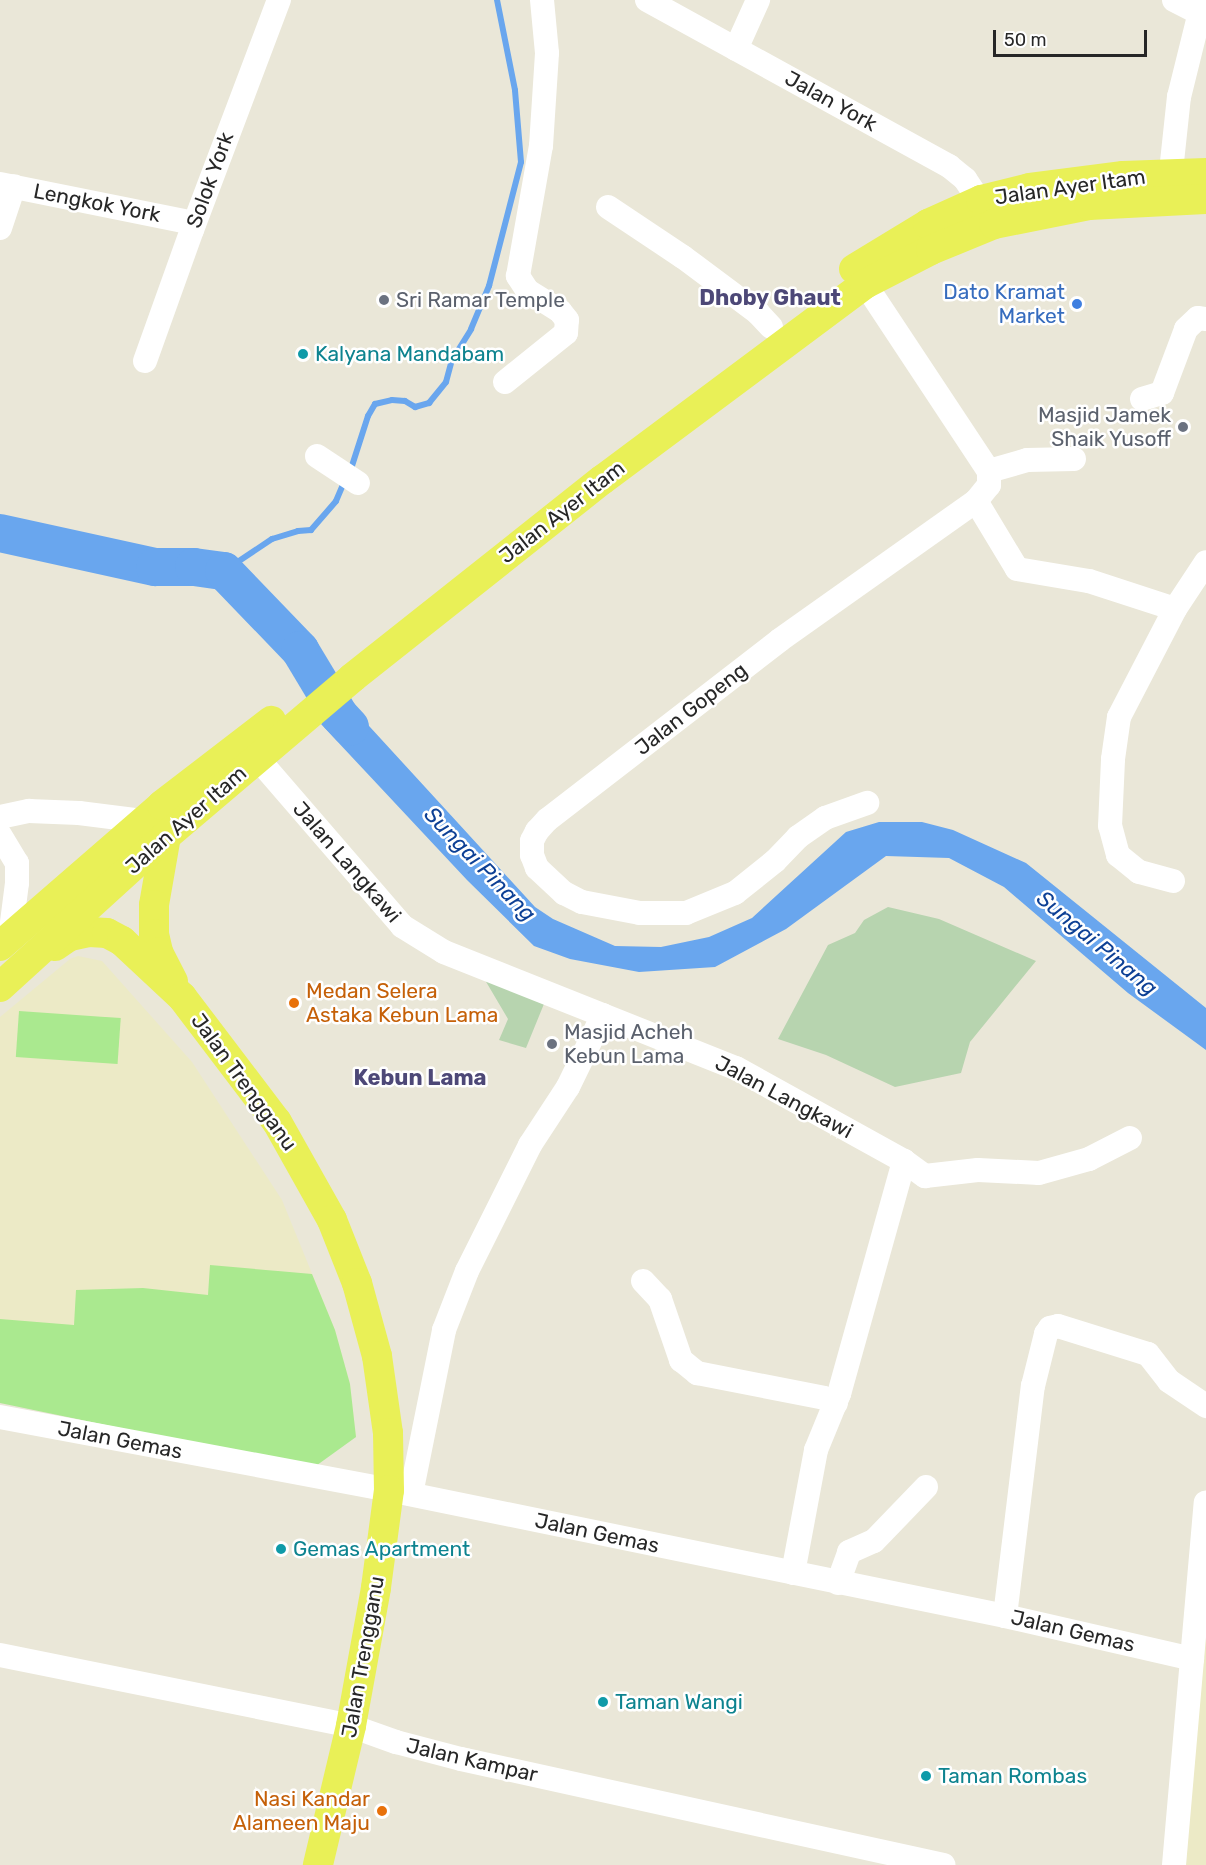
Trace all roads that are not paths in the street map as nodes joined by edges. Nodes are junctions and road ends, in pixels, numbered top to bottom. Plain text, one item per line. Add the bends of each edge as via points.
1 (279, 0) edge
2 (542, 0) edge
3 (647, 0) edge
4 (758, 0) edge
5 (1173, 0) edge
6 (1201, 6) edge
7 (736, 49) junction
8 (1206, 173) edge
9 (7, 185) edge
10 (1170, 186) junction
11 (1206, 199) edge
12 (608, 207) dead end
13 (988, 212) junction
14 (194, 223) junction
15 (0, 228) edge
16 (865, 284) junction
17 (1206, 319) edge
18 (771, 327) junction
19 (146, 361) dead end
20 (504, 382) dead end
21 (1142, 399) dead end
22 (317, 456) dead end
23 (1074, 459) dead end
24 (989, 471) junction
25 (358, 483) dead end
26 (976, 501) junction
27 (1206, 562) edge
28 (1175, 609) junction
29 (347, 669) junction
30 (251, 750) junction
31 (867, 803) dead end
32 (0, 817) edge
33 (154, 829) junction
34 (0, 835) edge
35 (1173, 881) dead end
36 (5, 942) edge
37 (9, 979) edge
38 (182, 997) junction
39 (603, 1015) junction
40 (1130, 1138) dead end
41 (904, 1161) junction
42 (643, 1281) dead end
43 (836, 1403) junction
44 (1206, 1407) edge
45 (0, 1417) edge
46 (926, 1487) dead end
47 (400, 1492) junction
48 (1206, 1502) edge
49 (793, 1573) junction
50 (838, 1583) junction
51 (1005, 1616) junction
52 (0, 1655) edge
53 (1192, 1659) junction
54 (351, 1726) junction
55 (318, 1865) edge
56 (944, 1865) edge
57 (1174, 1865) edge

1 - 14 street, Solok York
2 - 20 street via 547,53 541,146 518,276 527,290 560,311 567,320 566,333
3 - 7 street, Jalan York
4 - 7 street
5 - 6 street
6 - 10 street via 1179,97
7 - 13 street, Jalan York via 949,166 965,179
8 - 10 main road, Jalan Ayer Itam
9 - 14 street, Lengkok York
9 - 15 street
10 - 11 main road, Jalan Ayer Itam
10 - 13 main road, Jalan Ayer Itam via 1089,205
12 - 18 street via 683,257
13 - 16 main road, Jalan Ayer Itam via 931,250
13 - 18 main road, Jalan Ayer Itam via 928,224 856,267
14 - 19 street, Solok York
16 - 24 street
16 - 29 main road, Jalan Ayer Itam
17 - 21 street via 1198,318 1186,329 1162,393
18 - 29 main road, Jalan Ayer Itam via 592,462
22 - 25 street
23 - 24 street via 1027,460
24 - 26 street, Jalan Gopeng via 988,485
26 - 28 street via 1017,569 1089,581
26 - 31 street, Jalan Gopeng via 780,640 547,820 532,841 532,855 537,868 564,893 582,902 640,913 686,913 735,893 825,818
27 - 28 street
28 - 35 street via 1119,717 1110,826 1118,855 1140,872
29 - 30 main road, Jalan Ayer Itam
30 - 33 main road, Jalan Ayer Itam
30 - 39 street, Jalan Langkawi via 402,926 444,952
32 - 33 street via 29,812 79,813
33 - 36 main road, Jalan Ayer Itam
33 - 37 main road, Jalan Ayer Itam
33 - 38 main road, Jalan Trengganu via 154,934 158,952
34 - 36 street via 17,862 17,883
37 - 38 main road, Jalan Trengganu via 70,936 106,933 122,941
38 - 47 main road, Jalan Trengganu via 277,1122 332,1220 357,1283 377,1356
39 - 41 street, Jalan Langkawi via 736,1068
39 - 47 street via 568,1087 530,1145 467,1271 444,1330
40 - 41 street, Jalan Langkawi via 1089,1159 1039,1173 978,1170 925,1176
41 - 43 street
42 - 43 street via 660,1299 681,1360 697,1373
43 - 49 street via 816,1450
44 - 51 street via 1169,1381 1148,1354 1058,1326 1050,1328 1033,1386
45 - 47 street, Jalan Gemas
46 - 50 street via 874,1541 849,1552
47 - 49 street, Jalan Gemas
47 - 54 main road, Jalan Trengganu via 376,1588
48 - 53 street
49 - 50 street, Jalan Gemas
50 - 51 street, Jalan Gemas
51 - 53 street, Jalan Gemas
52 - 54 street, Jalan Kampar
53 - 57 street
54 - 55 main road, Jalan Trengganu
54 - 56 street, Jalan Kampar via 461,1759

